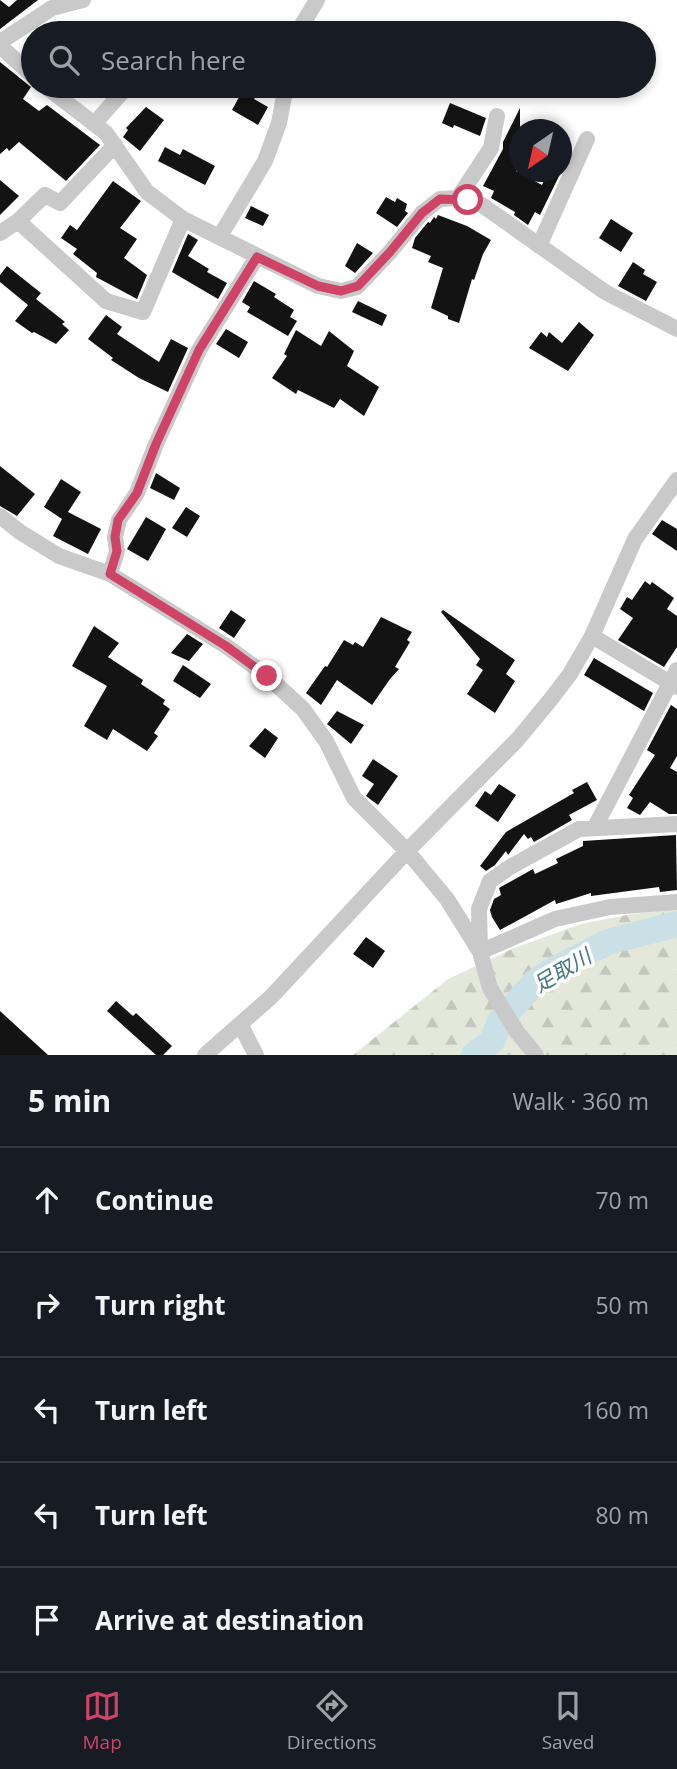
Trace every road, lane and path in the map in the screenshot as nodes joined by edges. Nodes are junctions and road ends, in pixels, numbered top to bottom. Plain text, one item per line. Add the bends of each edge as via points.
1 (83, 0) edge
2 (317, 0) edge
3 (33, 21) edge
4 (304, 21) edge
5 (21, 29) edge
6 (0, 44) edge
7 (21, 64) edge
8 (61, 98) edge
9 (117, 98) edge
10 (284, 98) edge
11 (497, 116) dead end
12 (94, 124) junction
13 (587, 139) dead end
14 (115, 145) junction
15 (458, 198) junction
16 (183, 219) junction
17 (18, 221) junction
18 (0, 233) edge
19 (220, 236) junction
20 (540, 246) junction
21 (257, 257) junction
22 (677, 329) edge
23 (677, 480) edge
24 (0, 516) edge
25 (110, 574) junction
26 (592, 636) junction
27 (675, 680) edge
28 (677, 824) edge
29 (595, 827) junction
30 (407, 851) junction
31 (677, 902) edge
32 (480, 952) junction
33 (240, 1024) junction
34 (205, 1055) edge
35 (256, 1055) edge
36 (536, 1055) edge

1 - 3 street via 52,8
2 - 4 street
5 - 6 street
6 - 7 street
8 - 12 street
9 - 12 street
10 - 19 street via 265,161
11 - 15 street via 491,148
12 - 14 street
13 - 20 street
14 - 16 street via 148,192
14 - 17 street via 60,203 44,195
15 - 20 street via 482,205
15 - 21 street via 440,199 422,213 358,286 341,291 318,286
16 - 17 street via 143,312 106,301
16 - 19 street
17 - 18 street
19 - 21 street
20 - 22 street via 605,292
21 - 25 street via 199,350 137,493 118,520 117,551
23 - 26 street via 635,539
24 - 25 street via 59,556
25 - 30 street via 226,646 303,709 326,741 354,798
26 - 27 street
26 - 30 street via 570,674 518,739
27 - 29 street
28 - 29 street
29 - 32 street via 579,830 490,881 479,909
30 - 32 street via 447,899
30 - 33 street via 271,997
31 - 32 street via 610,907 555,919
32 - 36 street via 490,988
33 - 34 street
33 - 35 street

